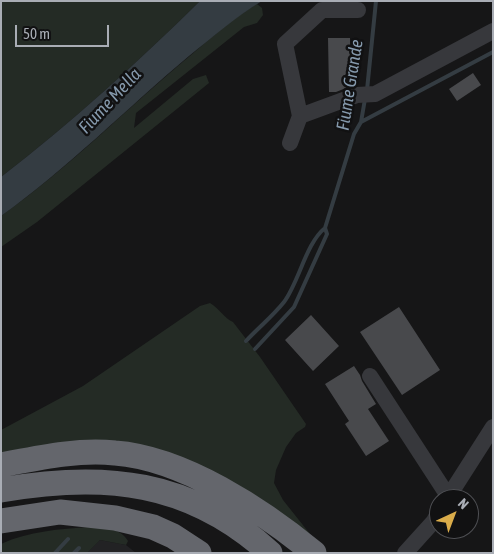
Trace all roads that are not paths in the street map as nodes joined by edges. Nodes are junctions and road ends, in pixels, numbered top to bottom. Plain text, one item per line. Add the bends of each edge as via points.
1 (358, 10) dead end
2 (493, 31) edge
3 (300, 116) junction
4 (290, 143) dead end
5 (370, 376) dead end
6 (493, 427) edge
7 (1, 465) edge
8 (441, 489) edge
9 (453, 489) edge
10 (1, 490) edge
11 (1, 506) edge
12 (1, 521) edge
13 (429, 526) edge
14 (199, 553) edge
15 (244, 553) edge
16 (270, 553) edge
17 (314, 553) edge
18 (405, 553) edge

1 - 3 street via 322,10 285,44
2 - 3 street via 375,94 357,95
3 - 4 street
5 - 8 street
6 - 9 street
7 - 17 highway via 82,452 116,452 155,461 221,490 266,516
10 - 16 highway via 31,484 86,481 163,490 227,519
11 - 15 highway via 70,498 109,498 156,505 217,533
12 - 14 highway via 60,512 115,518 153,527
13 - 18 street

